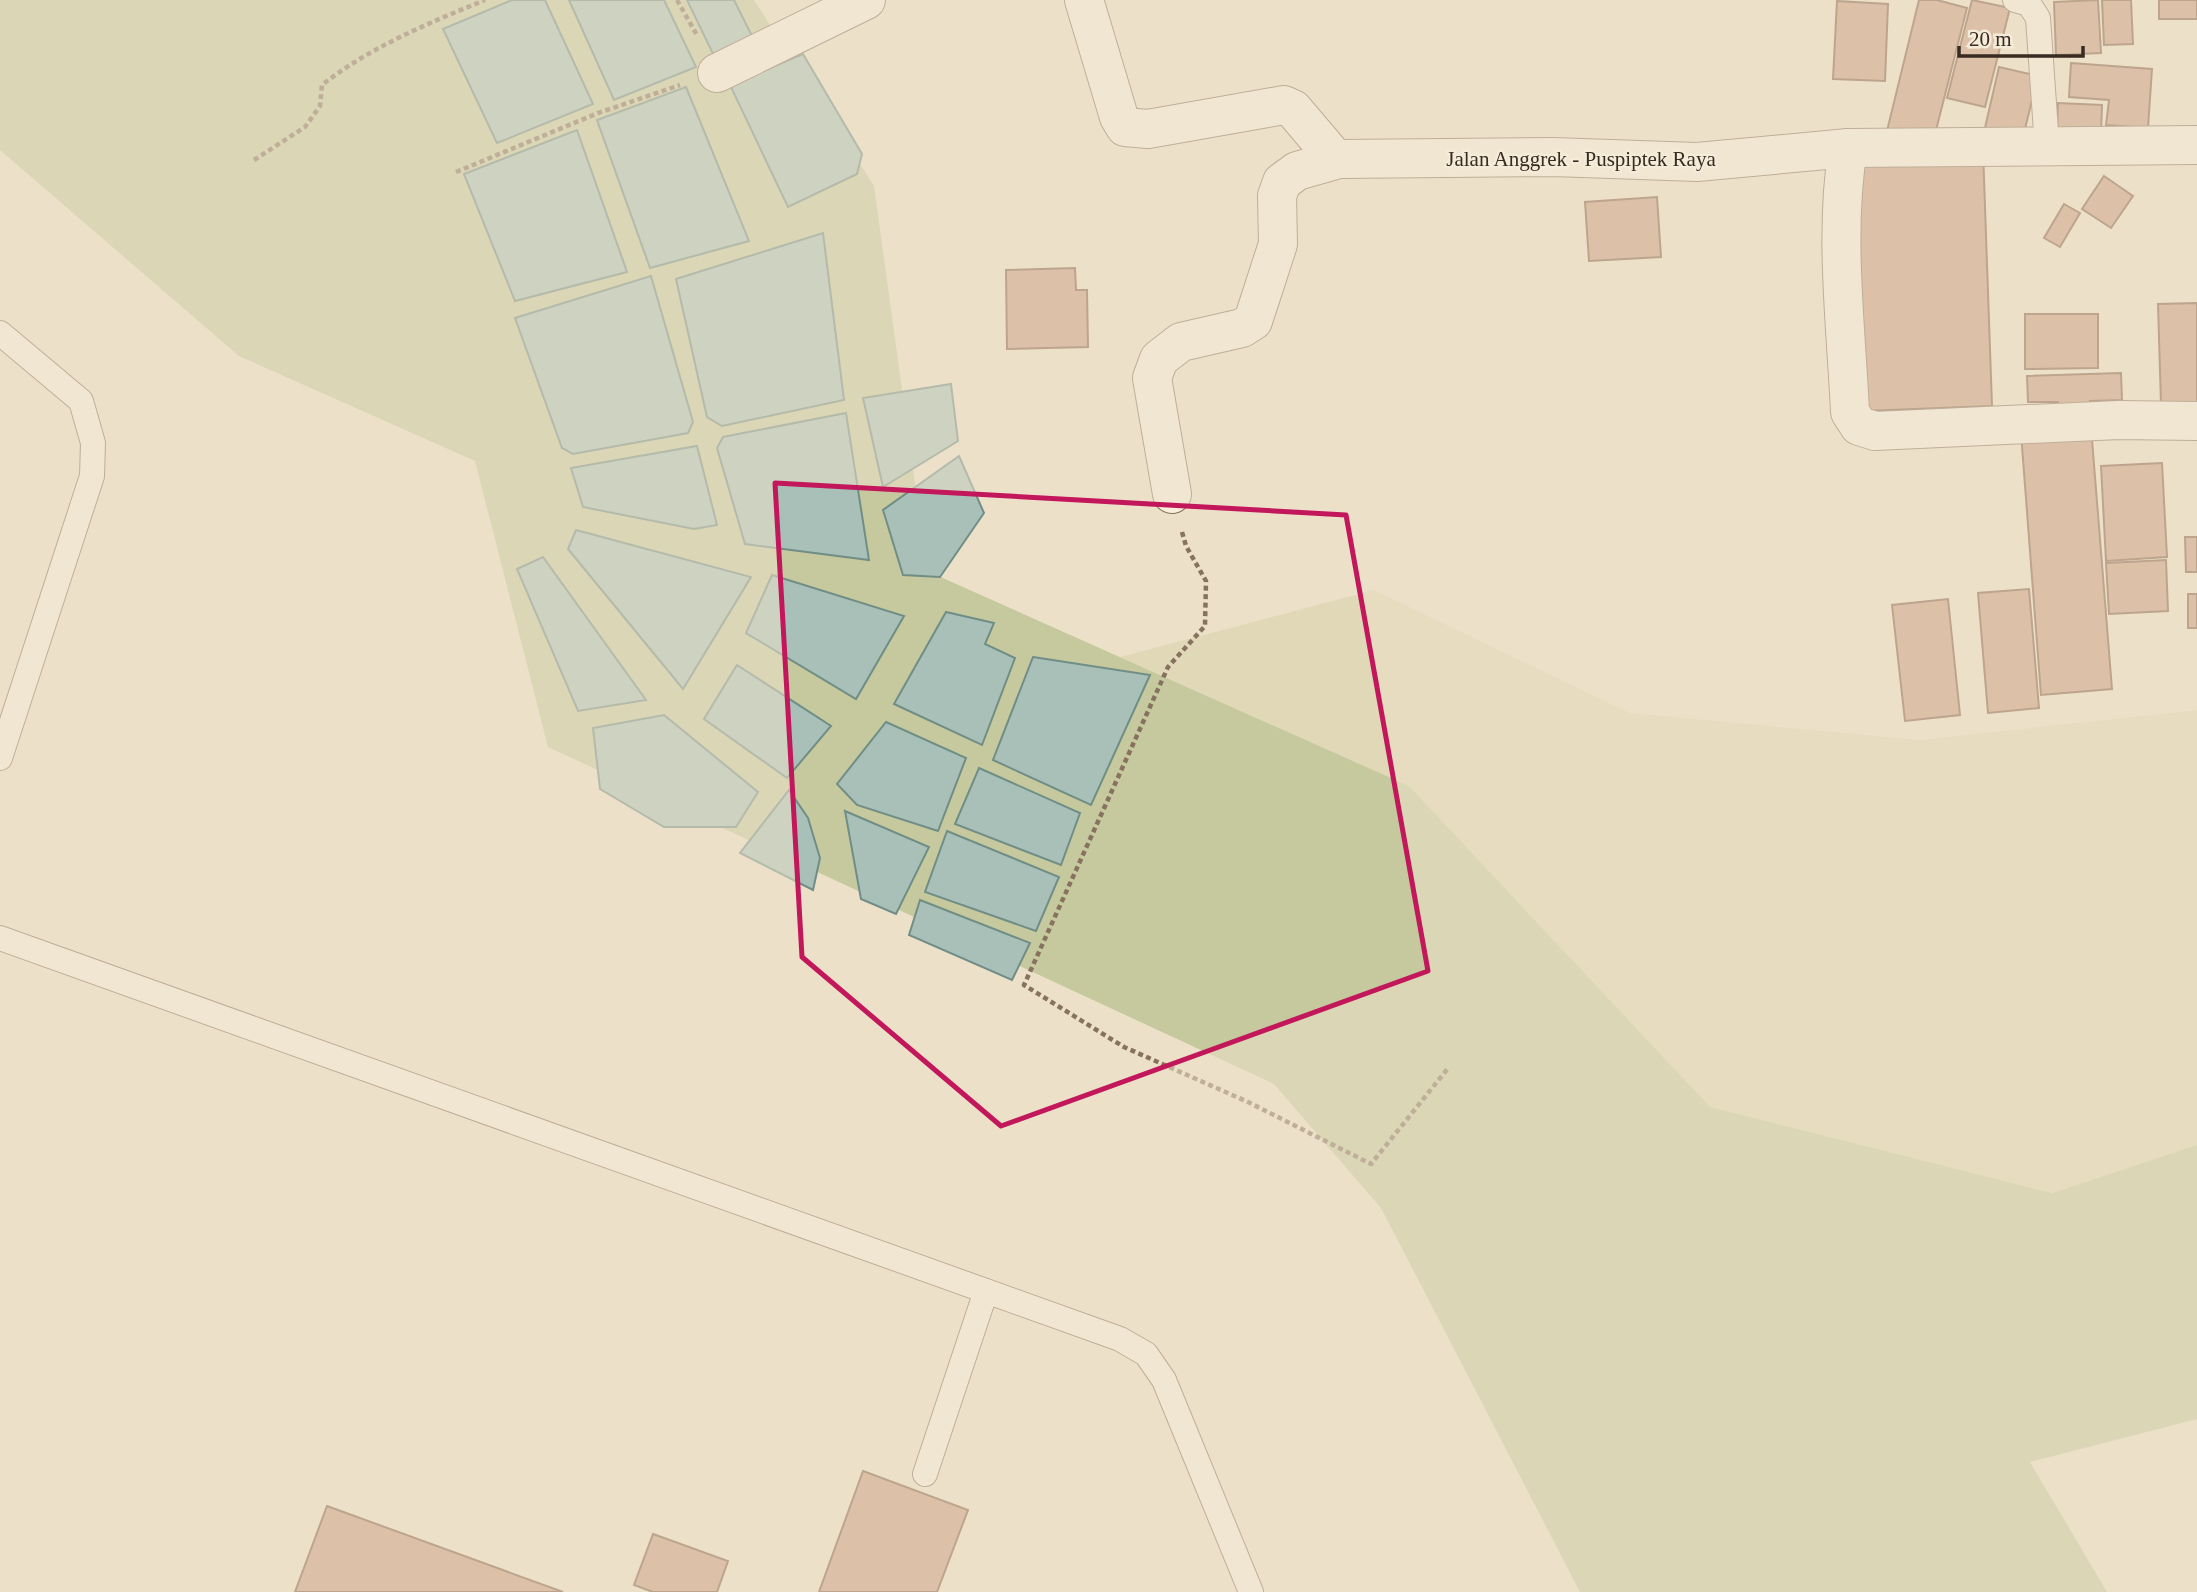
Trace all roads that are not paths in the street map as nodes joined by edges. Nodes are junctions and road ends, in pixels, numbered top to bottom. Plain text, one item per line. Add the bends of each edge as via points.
1 (866, 0) edge
2 (1084, 0) edge
3 (2015, 0) edge
4 (716, 73) road end
5 (2197, 145) edge
6 (2048, 146) junction
7 (1848, 148) junction
8 (1339, 159) junction
9 (0, 333) edge
10 (2197, 421) edge
11 (1172, 494) road end
12 (0, 758) edge
13 (0, 938) edge
14 (986, 1291) junction
15 (925, 1474) dead end
16 (1251, 1592) edge

1 - 4 street
2 - 8 street via 1125,127 1148,129 1284,105
3 - 6 lane via 2029,4 2038,18
5 - 6 street, Jalan Anggrek - Puspiptek Raya
6 - 7 street, Jalan Anggrek - Puspiptek Raya
7 - 8 street, Jalan Anggrek - Puspiptek Raya via 1697,162 1553,157
7 - 10 street via 1842,185 1842,243 1850,412 1858,426 1875,431
8 - 11 street, Jalan Anggrek - Puspiptek Raya via 1297,171 1282,182 1277,196 1278,244 1253,321 1242,328 1181,342 1159,359 1152,378
9 - 12 lane via 81,401 93,443 92,477
13 - 14 lane
14 - 15 lane
14 - 16 lane via 1120,1339 1146,1354 1164,1380

